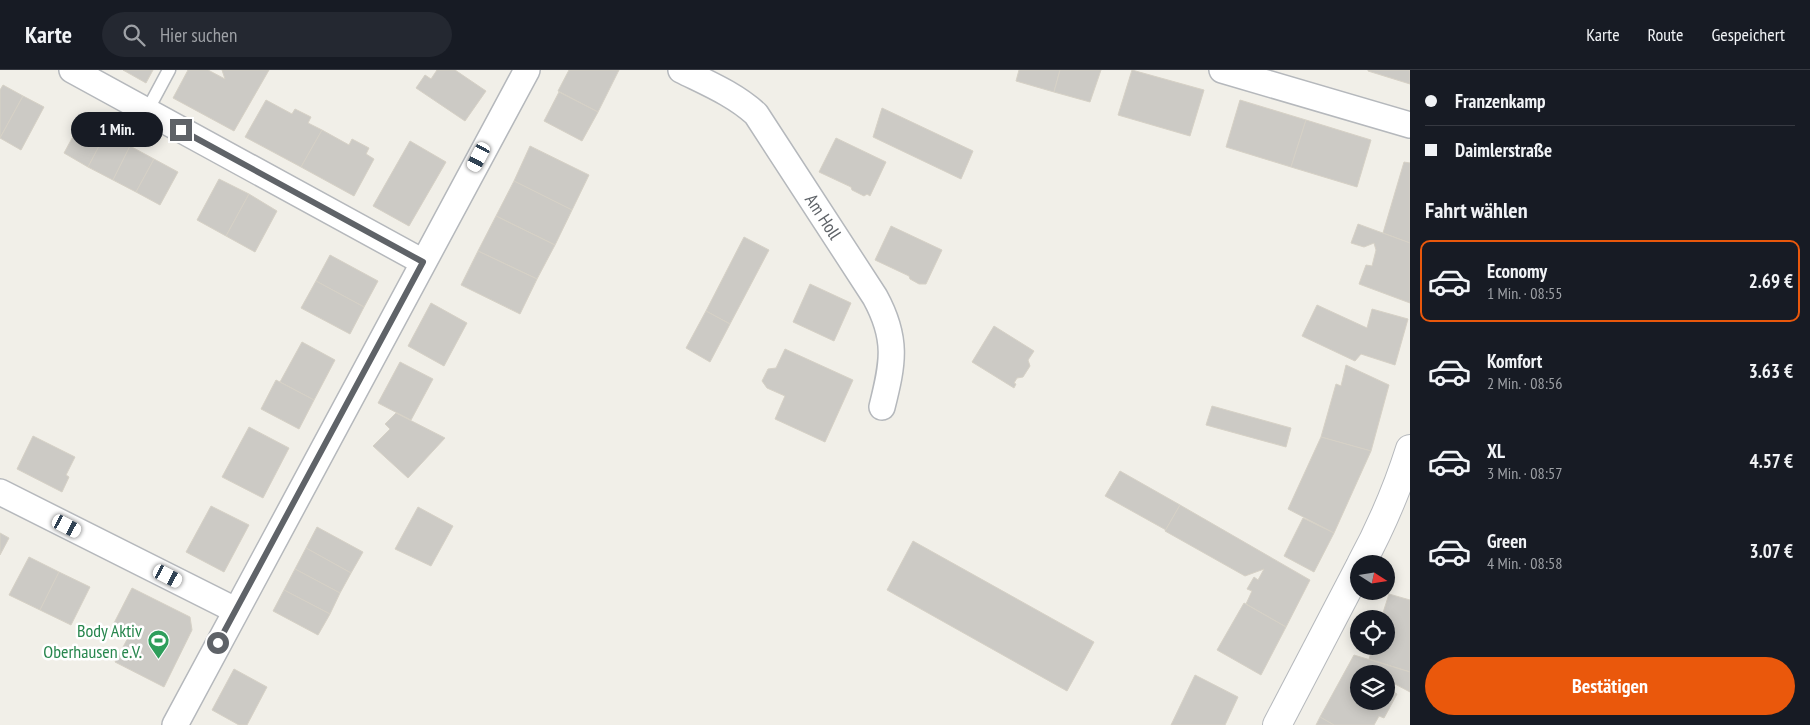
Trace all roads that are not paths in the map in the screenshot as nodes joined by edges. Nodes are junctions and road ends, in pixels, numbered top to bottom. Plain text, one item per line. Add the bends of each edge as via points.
1 (72, 70) edge
2 (169, 70) edge
3 (527, 70) edge
4 (681, 70) edge
5 (1222, 70) edge
6 (147, 111) junction
7 (1410, 125) edge
8 (423, 262) junction
9 (882, 407) dead end
10 (1410, 449) edge
11 (0, 492) edge
12 (1366, 555) edge
13 (1350, 585) edge
14 (236, 610) junction
15 (175, 725) edge
16 (1277, 725) edge

1 - 6 street
2 - 6 lane
3 - 8 street
4 - 9 street, Am Holl via 730,94 756,114 875,297 892,343 891,370
5 - 7 street
6 - 8 street
8 - 14 street
10 - 12 street via 1399,484
11 - 14 street
13 - 16 street
14 - 15 street

